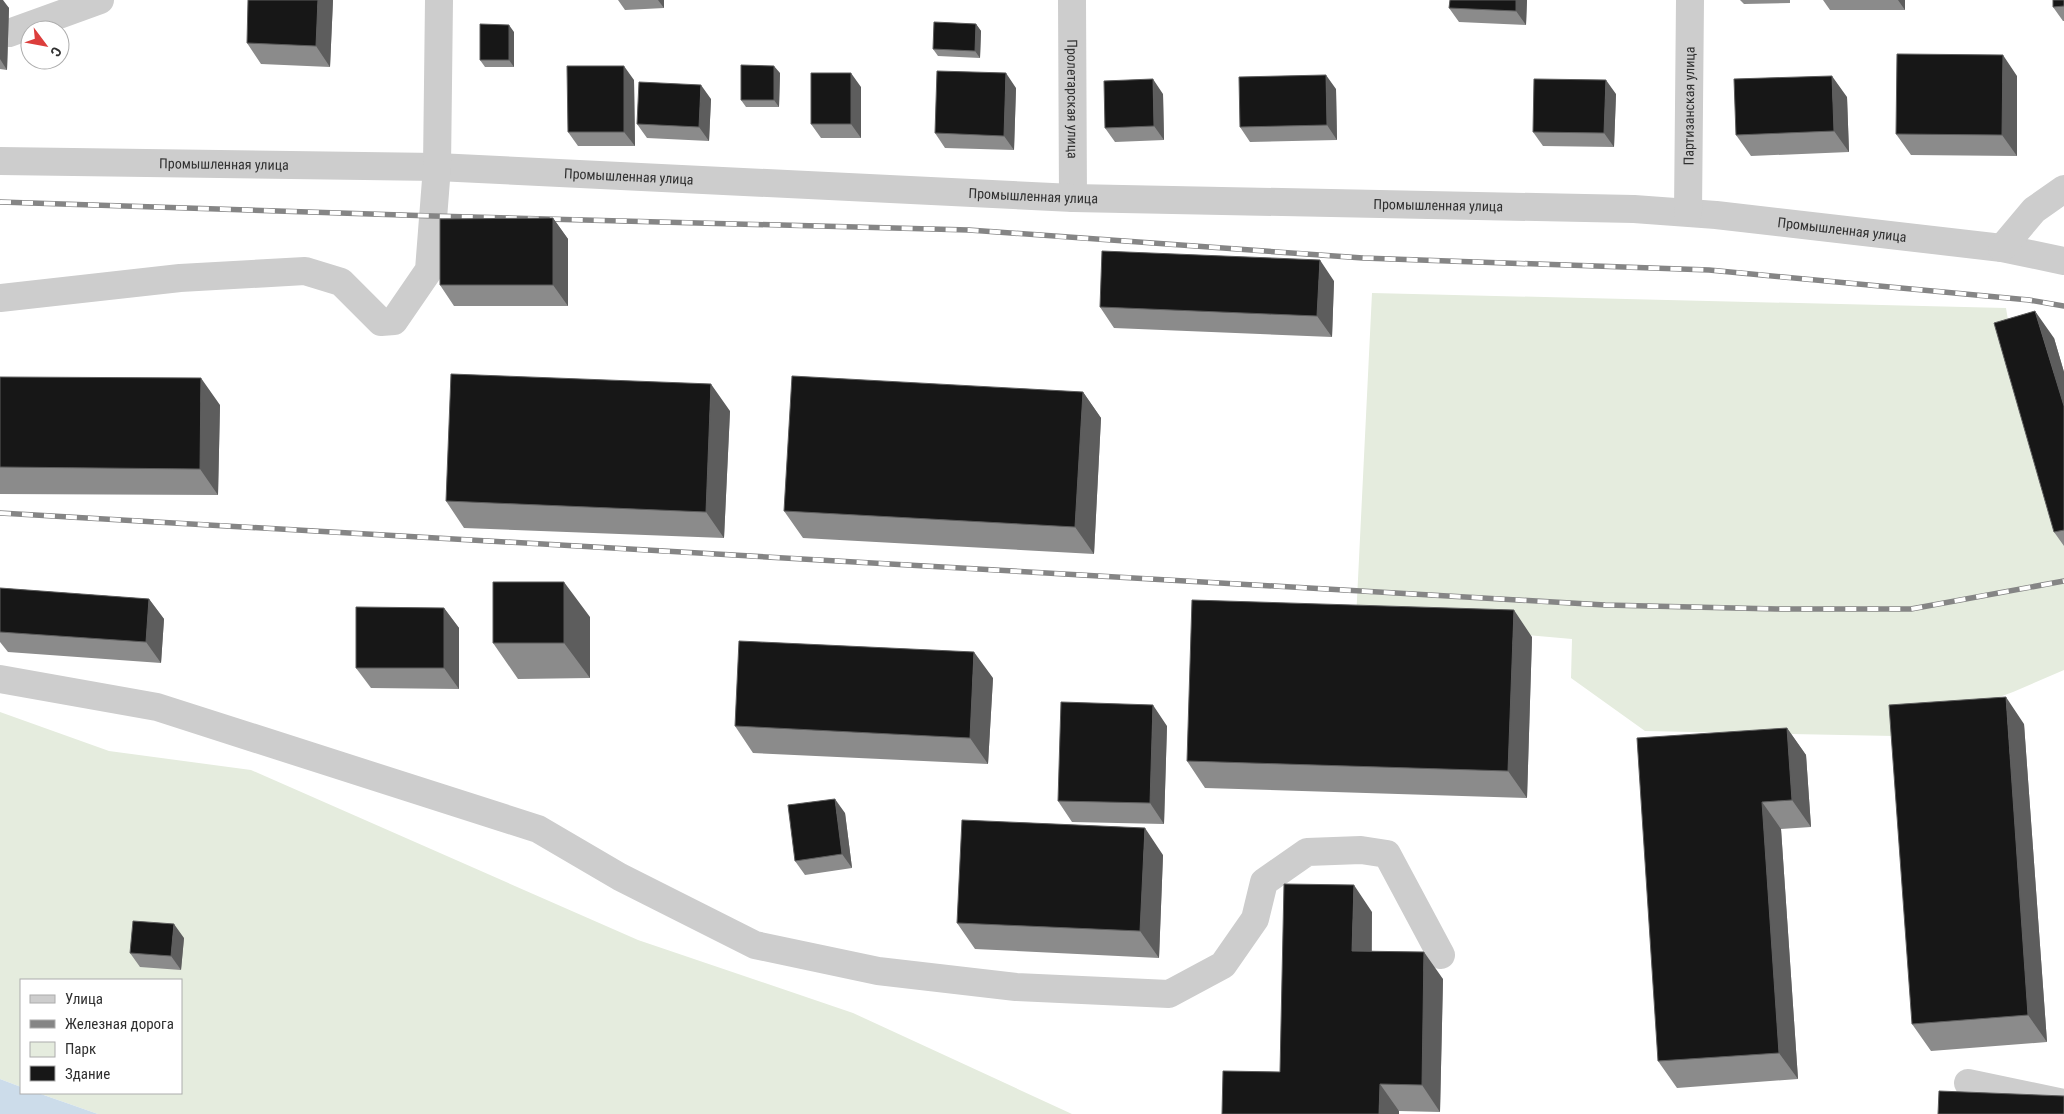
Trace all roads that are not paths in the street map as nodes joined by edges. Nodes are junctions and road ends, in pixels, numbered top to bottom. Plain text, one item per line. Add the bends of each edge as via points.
1 (100, 0) edge
2 (439, 0) edge
3 (1072, 0) edge
4 (1690, 0) edge
5 (8, 33) dead end
6 (0, 161) edge
7 (437, 167) junction
8 (2064, 189) edge
9 (1073, 198) junction
10 (1688, 212) junction
11 (2002, 248) junction
12 (2064, 261) edge
13 (0, 298) edge
14 (0, 679) edge
15 (1441, 955) dead end
16 (1968, 1083) dead end
17 (2064, 1103) edge

1 - 5 street
2 - 7 street
3 - 9 street, Пролетарская улица
4 - 10 street, Партизанская улица
6 - 7 street, Промышленная улица
7 - 9 street, Промышленная улица
7 - 13 street via 429,270 394,321 380,322 341,282 305,271 180,278
8 - 11 street via 2034,210
9 - 10 street, Промышленная улица via 1624,208
10 - 11 street, Промышленная улица
11 - 12 street, Промышленная улица
14 - 15 street via 157,707 538,829 620,877 755,944 878,971 1016,986 1169,994 1223,965 1254,919 1264,882 1307,852 1361,850 1387,854
16 - 17 street

